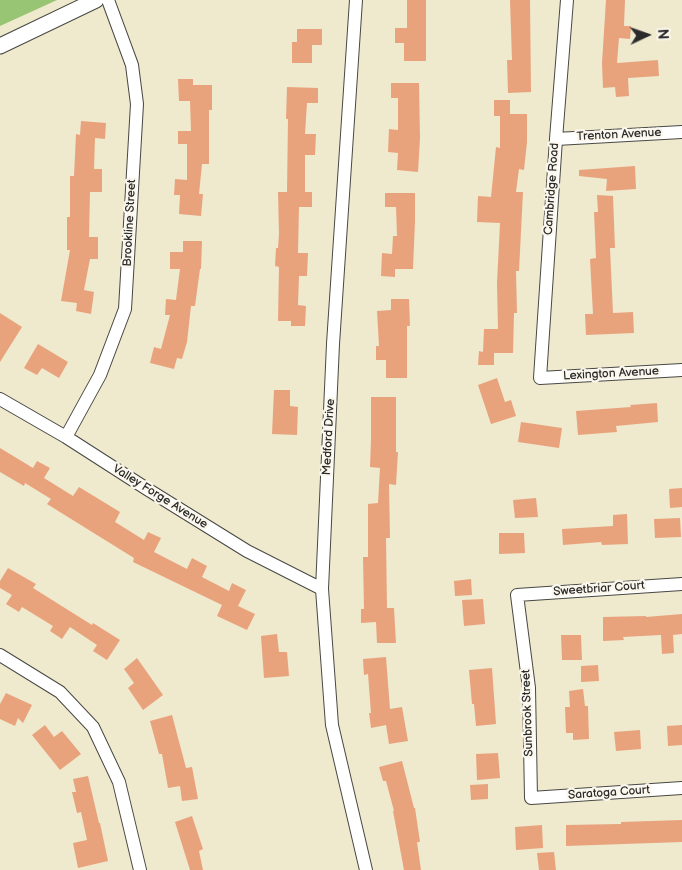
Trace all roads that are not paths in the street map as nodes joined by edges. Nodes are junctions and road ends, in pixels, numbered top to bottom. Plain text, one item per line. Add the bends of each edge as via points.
1 (96, 0) edge
2 (108, 0) edge
3 (356, 0) edge
4 (567, 0) edge
5 (0, 46) edge
6 (682, 132) edge
7 (556, 139) junction
8 (682, 370) edge
9 (540, 378) joint
10 (0, 399) edge
11 (66, 437) junction
12 (682, 584) edge
13 (322, 589) junction
14 (517, 594) joint
15 (0, 654) edge
16 (682, 788) edge
17 (536, 797) joint
18 (140, 870) edge
19 (366, 870) edge

1 - 5 street
2 - 11 street, Brookline Street via 132,65 137,104 125,309 100,375
3 - 13 street, Medford Drive via 333,344
4 - 7 street, Cambridge Road
6 - 7 street, Trenton Avenue
7 - 9 street, Cambridge Road
8 - 9 street, Lexington Avenue
10 - 11 street, Valley Forge Avenue
11 - 13 street, Valley Forge Avenue via 247,551
12 - 14 street, Sweetbriar Court
13 - 19 street, Medford Drive via 332,725
14 - 17 street, Sunbrook Street via 529,688 530,798
15 - 18 street via 60,692 93,727 119,782
16 - 17 street, Saratoga Court

